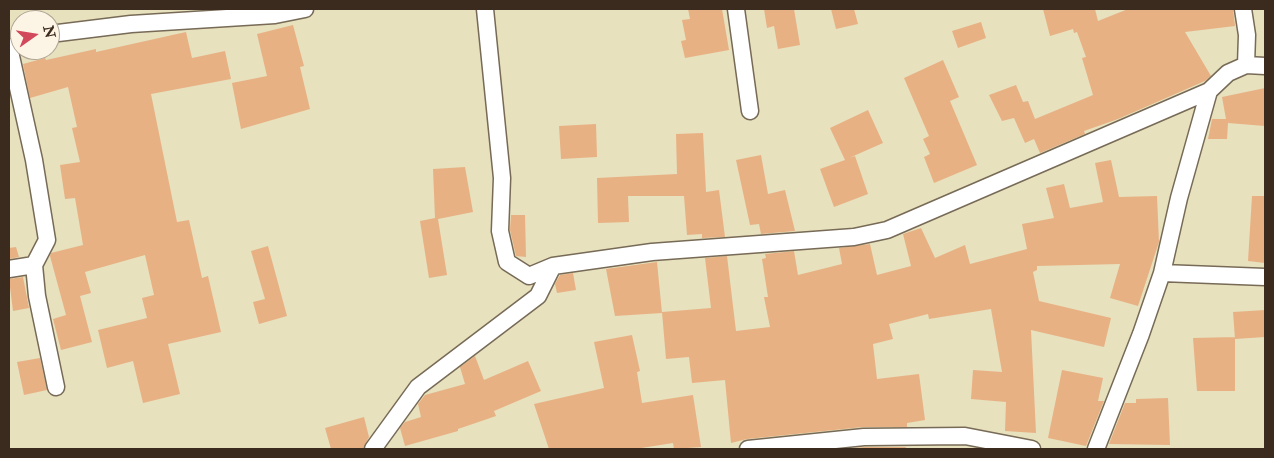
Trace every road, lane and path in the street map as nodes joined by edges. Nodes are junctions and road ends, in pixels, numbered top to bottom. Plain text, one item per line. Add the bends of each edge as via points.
1 (306, 9) edge
2 (485, 9) edge
3 (736, 9) edge
4 (1243, 9) edge
5 (60, 33) edge
6 (9, 47) edge
7 (1246, 65) junction
8 (1265, 66) edge
9 (1209, 91) junction
10 (750, 111) dead end
11 (34, 265) junction
12 (553, 266) junction
13 (9, 269) edge
14 (1162, 273) junction
15 (1265, 277) edge
16 (56, 387) dead end
17 (373, 449) edge
18 (748, 449) edge
19 (1032, 449) edge
20 (1096, 449) edge

1 - 5 street via 275,15 131,24
2 - 12 street via 502,178 500,231 507,262 528,276
3 - 10 street
4 - 7 street via 1247,35
6 - 11 street via 34,160 47,240
7 - 8 street
7 - 9 street via 1228,73
9 - 12 street via 886,230 854,236 652,252
9 - 14 street
11 - 13 street
11 - 16 street via 37,296
12 - 17 street via 538,296 418,387
14 - 15 street
14 - 20 street
18 - 19 street via 864,437 965,436

